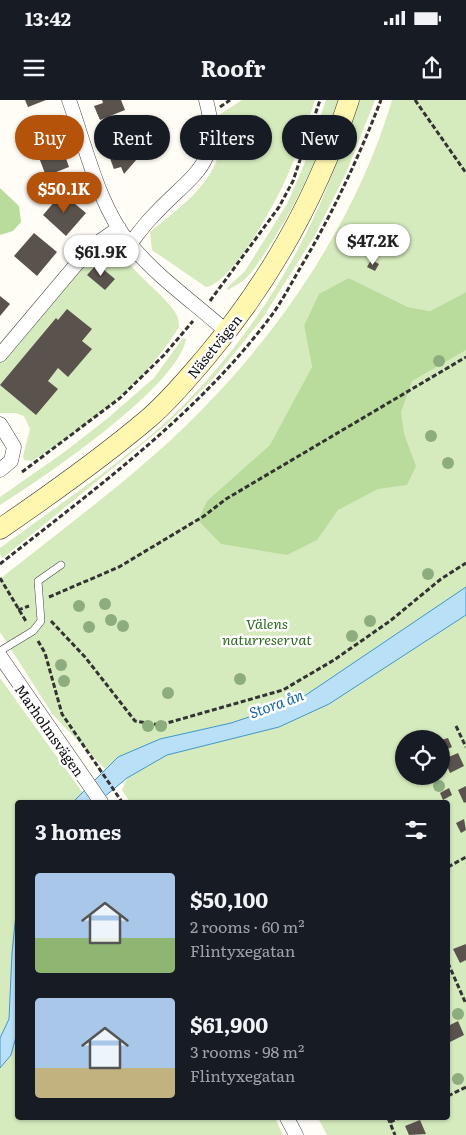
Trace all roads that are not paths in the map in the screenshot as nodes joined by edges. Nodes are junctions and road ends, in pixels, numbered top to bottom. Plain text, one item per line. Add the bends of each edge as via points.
1 (69, 100) edge
2 (206, 100) edge
3 (350, 100) edge
4 (119, 228) junction
5 (130, 244) junction
6 (227, 332) junction
7 (0, 355) edge
8 (0, 424) edge
9 (0, 470) edge
10 (0, 529) edge
11 (61, 565) dead end
12 (0, 651) edge
13 (0, 656) edge
14 (100, 800) edge
15 (288, 1120) edge
16 (296, 1135) edge

1 - 4 street via 105,200
2 - 5 street via 212,132 205,162 151,217
3 - 6 street, Näsetvägen via 295,230
4 - 5 street
4 - 7 street via 90,248
5 - 6 street via 164,279
6 - 10 street, Näsetvägen via 150,417 82,472
8 - 9 street via 14,447 11,461
11 - 12 lane via 38,581 41,621 33,631
13 - 14 street, Marholmsvägen
15 - 16 street

